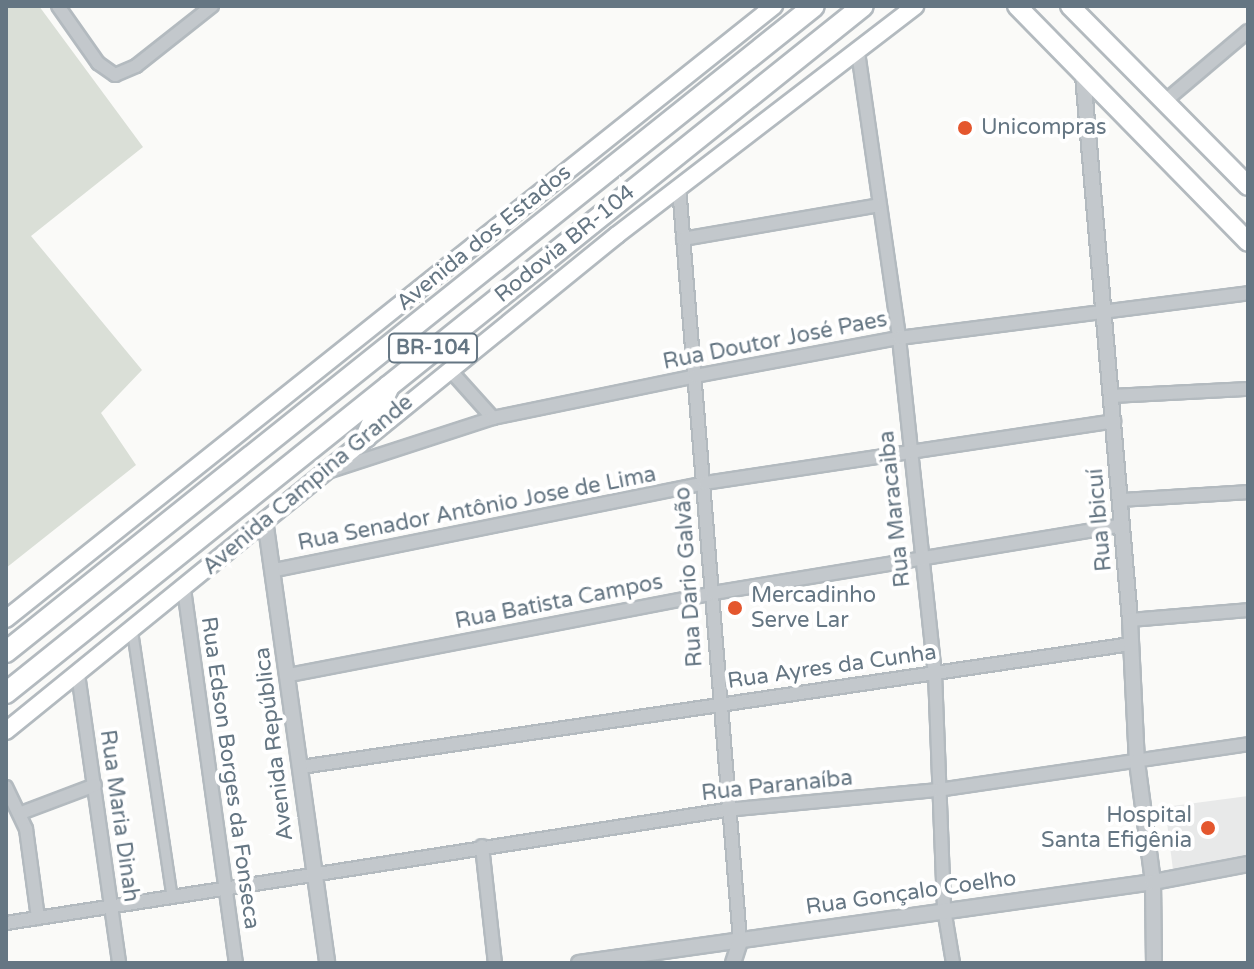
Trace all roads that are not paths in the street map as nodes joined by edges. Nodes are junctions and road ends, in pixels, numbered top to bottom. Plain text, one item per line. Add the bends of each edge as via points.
1 (58, 6) edge
2 (212, 6) edge
3 (774, 6) edge
4 (814, 6) edge
5 (863, 6) edge
6 (915, 6) edge
7 (1017, 6) edge
8 (1079, 9) edge
9 (1248, 31) edge
10 (858, 52) junction
11 (1083, 75) junction
12 (1164, 102) junction
13 (1248, 186) edge
14 (679, 187) junction
15 (879, 205) junction
16 (683, 239) junction
17 (1248, 242) edge
18 (1248, 293) edge
19 (1104, 309) junction
20 (899, 338) junction
21 (449, 369) junction
22 (695, 376) junction
23 (391, 382) junction
24 (1248, 389) edge
25 (1113, 396) junction
26 (493, 418) junction
27 (1114, 421) junction
28 (366, 437) junction
29 (908, 450) junction
30 (320, 474) junction
31 (705, 483) junction
32 (1248, 492) edge
33 (1121, 500) junction
34 (265, 520) junction
35 (1122, 525) junction
36 (921, 559) junction
37 (275, 570) junction
38 (184, 589) junction
39 (713, 593) junction
40 (1248, 610) edge
41 (6, 619) edge
42 (1130, 620) junction
43 (132, 631) junction
44 (1131, 644) junction
45 (6, 652) edge
46 (935, 673) junction
47 (78, 674) junction
48 (289, 675) junction
49 (6, 693) edge
50 (719, 703) junction
51 (6, 731) edge
52 (1248, 744) edge
53 (1137, 762) junction
54 (301, 767) junction
55 (95, 785) junction
56 (6, 787) edge
57 (938, 790) junction
58 (726, 810) junction
59 (21, 813) junction
60 (482, 846) junction
61 (1248, 864) edge
62 (311, 876) junction
63 (1153, 882) junction
64 (224, 890) junction
65 (172, 898) junction
66 (111, 907) junction
67 (944, 909) junction
68 (38, 918) junction
69 (6, 923) edge
70 (740, 941) junction
71 (119, 963) edge
72 (236, 963) edge
73 (327, 963) edge
74 (495, 963) edge
75 (579, 963) edge
76 (733, 963) edge
77 (953, 963) edge
78 (1154, 963) edge

1 - 2 street via 98,63 115,75 136,66
3 - 41 main road, Avenida dos Estados
4 - 45 highway, Rodovia BR-104 / BR-104
5 - 23 highway, Rodovia BR-104 / BR-104
6 - 10 main road, Avenida Campina Grande
7 - 11 main road
8 - 12 main road
9 - 12 street
10 - 14 main road, Avenida Campina Grande
10 - 15 street, Rua Maracaiba
11 - 17 main road
11 - 19 street, Rua Ibicuí
12 - 13 main road
14 - 16 street, Rua Dario Galvão
14 - 21 main road, Avenida Campina Grande
15 - 16 street
15 - 20 street, Rua Maracaiba
16 - 22 street, Rua Dario Galvão
18 - 19 street, Rua Doutor José Paes
19 - 20 street, Rua Doutor José Paes
19 - 25 street, Rua Ibicuí
20 - 22 street, Rua Doutor José Paes
20 - 29 street, Rua Maracaiba
21 - 26 street
21 - 28 main road, Avenida Campina Grande
22 - 26 street, Rua Doutor José Paes
22 - 31 street, Rua Dario Galvão
23 - 28 highway
23 - 49 highway, Rodovia BR-104 / BR-104
24 - 25 street
25 - 27 street, Rua Ibicuí
26 - 30 street, Rua Doutor José Paes
27 - 29 street, Rua Senador Antônio Jose de Lima
27 - 33 street, Rua Ibicuí
28 - 30 main road, Avenida Campina Grande
29 - 31 street, Rua Senador Antônio Jose de Lima
29 - 36 street, Rua Maracaiba
30 - 34 main road, Avenida Campina Grande
31 - 37 street, Rua Senador Antônio Jose de Lima
31 - 39 street, Rua Dario Galvão
32 - 33 street
33 - 35 street, Rua Ibicuí
34 - 37 street, Avenida República
34 - 38 main road, Avenida Campina Grande
35 - 36 street, Rua Batista Campos
35 - 42 street, Rua Ibicuí
36 - 39 street, Rua Batista Campos
36 - 46 street, Rua Maracaiba
37 - 48 street, Avenida República
38 - 43 main road, Avenida Campina Grande
38 - 64 street, Rua Edson Borges da Fonseca
39 - 48 street, Rua Batista Campos
39 - 50 street, Rua Dario Galvão
40 - 42 street
42 - 44 street, Rua Ibicuí
43 - 47 main road, Avenida Campina Grande
43 - 65 street
44 - 46 street, Rua Ayres da Cunha
44 - 53 street, Rua Ibicuí
46 - 50 street, Rua Ayres da Cunha
46 - 57 street, Rua Maracaiba
47 - 51 main road, Avenida Campina Grande
47 - 55 street, Rua Maria Dinah
48 - 54 street, Avenida República
50 - 54 street, Rua Ayres da Cunha
50 - 58 street, Rua Dario Galvão
52 - 53 street, Rua Paranaíba
53 - 57 street, Rua Paranaíba
53 - 63 street, Rua Ibicuí
54 - 62 street, Avenida República
55 - 59 street
55 - 66 street, Rua Maria Dinah
56 - 59 street
57 - 58 street, Rua Paranaíba
57 - 67 street, Rua Maracaiba
58 - 60 street, Rua Paranaíba
58 - 70 street, Rua Dario Galvão
59 - 68 street
60 - 62 street, Rua Paranaíba
60 - 74 street
61 - 63 street, Rua Gonçalo Coelho
62 - 64 street, Rua Paranaíba
62 - 73 street, Avenida República
63 - 67 street, Rua Gonçalo Coelho
63 - 78 street, Rua Ibicuí
64 - 65 street, Rua Paranaíba
64 - 72 street, Rua Edson Borges da Fonseca
65 - 66 street, Rua Paranaíba
66 - 68 street, Rua Paranaíba
66 - 71 street, Rua Maria Dinah
67 - 70 street, Rua Gonçalo Coelho
67 - 77 street, Rua Maracaiba
68 - 69 street, Rua Paranaíba
70 - 75 street, Rua Gonçalo Coelho
70 - 76 street, Rua Dario Galvão

